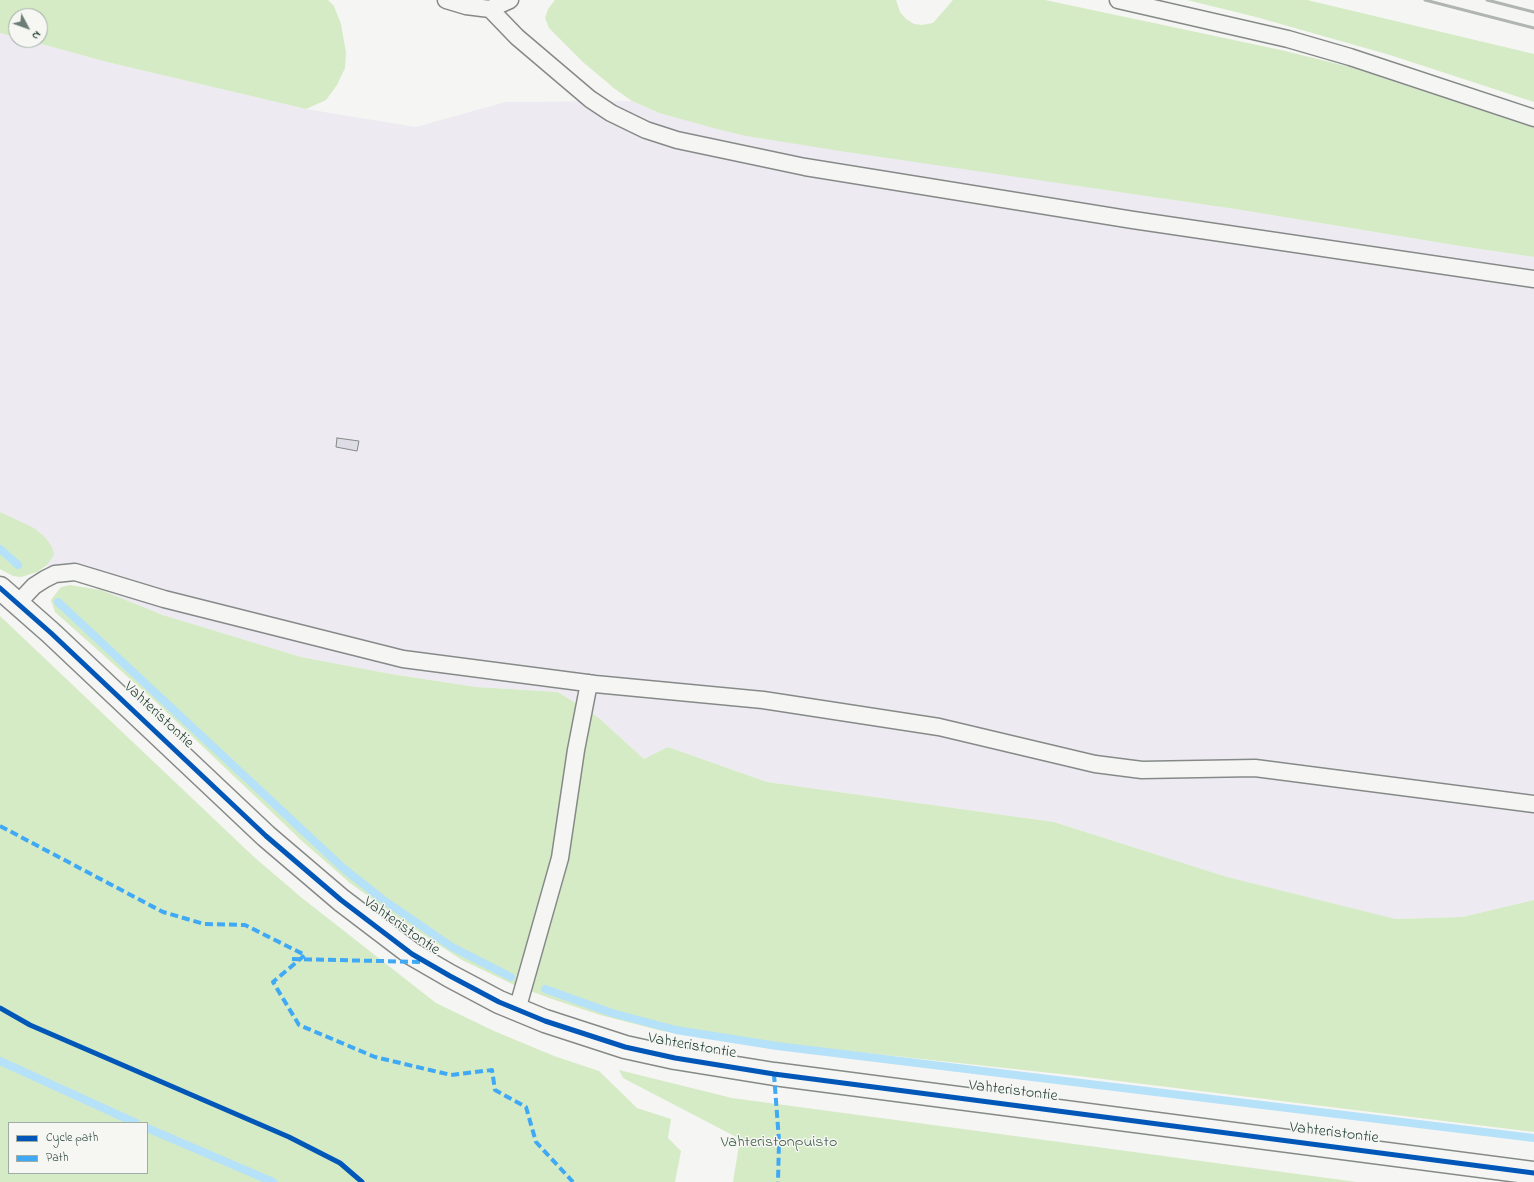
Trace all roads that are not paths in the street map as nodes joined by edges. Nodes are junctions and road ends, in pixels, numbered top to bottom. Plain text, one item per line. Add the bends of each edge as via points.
1 (446, 0) edge
2 (510, 0) edge
3 (1118, 0) edge
4 (490, 9) junction
5 (1534, 118) edge
6 (1534, 279) edge
7 (0, 588) edge
8 (18, 603) junction
9 (590, 683) junction
10 (1534, 804) edge
11 (518, 1010) junction
12 (1534, 1173) edge

1 - 4 lane
2 - 4 lane
3 - 5 lane via 1288,39
4 - 6 lane via 517,37 590,99 611,113 646,130 677,140 805,167 1133,220
7 - 8 street, Vahteristontie
8 - 9 lane via 34,586 45,579 55,574 75,572 164,599 403,659
8 - 11 street, Vahteristontie via 317,881 412,954
9 - 10 lane via 763,700 939,727 1095,764 1142,770 1255,768
9 - 11 lane via 576,750 560,858
11 - 12 street, Vahteristontie via 599,1040 674,1058 784,1075

